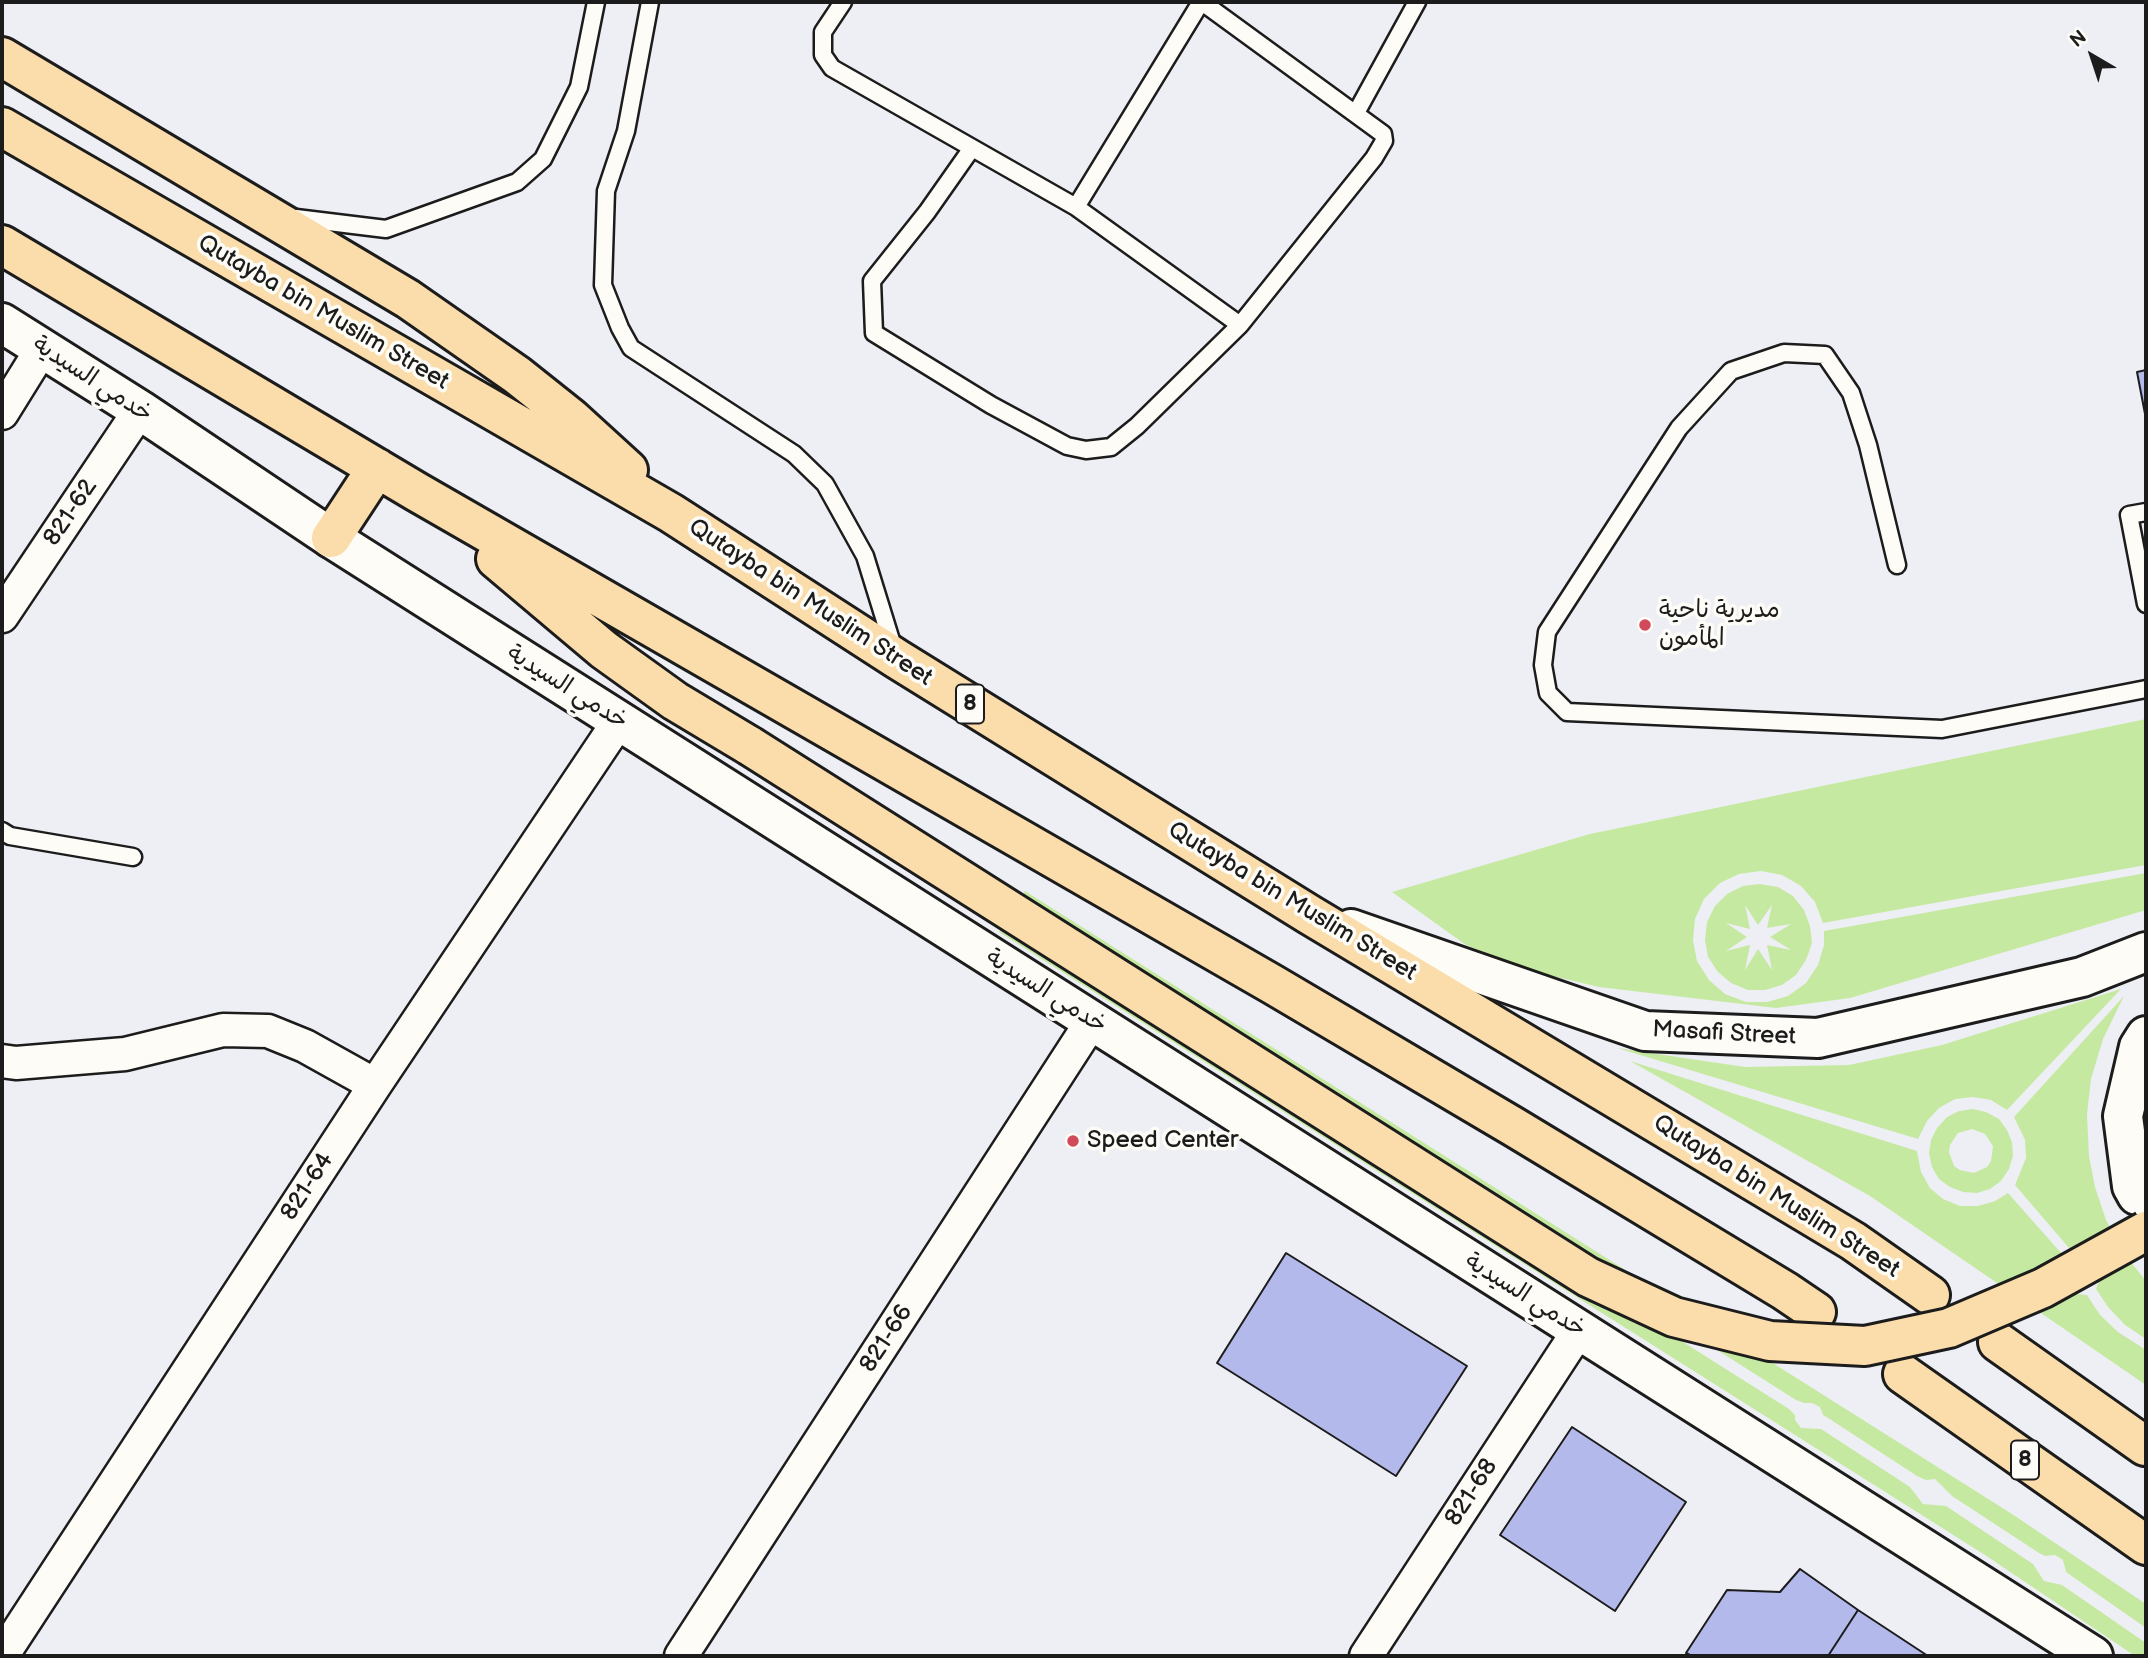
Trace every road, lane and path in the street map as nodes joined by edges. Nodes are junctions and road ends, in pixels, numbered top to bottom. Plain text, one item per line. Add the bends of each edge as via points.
1 (596, 2) edge
2 (650, 2) edge
3 (843, 2) edge
4 (1202, 2) edge
5 (1417, 2) edge
6 (2, 57) edge
7 (1356, 113) junction
8 (2, 127) edge
9 (972, 148) junction
10 (1076, 207) junction
11 (262, 212) junction
12 (2, 245) edge
13 (2, 323) edge
14 (1240, 325) junction
15 (43, 347) junction
16 (140, 410) junction
17 (2, 414) edge
18 (377, 468) junction
19 (417, 492) junction
20 (2146, 512) edge
21 (671, 513) junction
22 (331, 538) junction
23 (1897, 565) dead end
24 (2146, 604) edge
25 (2, 616) edge
26 (897, 659) junction
27 (2146, 689) edge
28 (618, 720) junction
29 (2, 831) edge
30 (134, 857) dead end
31 (1310, 915) junction
32 (2146, 952) edge
33 (1092, 1021) junction
34 (2146, 1036) edge
35 (2, 1061) edge
36 (375, 1085) junction
37 (2142, 1213) edge
38 (1930, 1295) dead end
39 (1816, 1312) dead end
40 (1578, 1330) junction
41 (1998, 1342) dead end
42 (1903, 1374) dead end
43 (2145, 1446) edge
44 (2146, 1545) edge
45 (2069, 1649) edge
46 (2, 1656) edge
47 (681, 1656) edge
48 (1366, 1656) edge

1 - 11 lane via 579,87 543,159 517,181 386,229
2 - 26 lane via 626,131 606,191 603,285 631,348 794,454 825,484 865,556
3 - 9 lane via 824,32 824,55 832,68
4 - 7 lane
4 - 10 lane
5 - 7 lane
6 - 11 highway
7 - 14 lane via 1383,134 1384,141
8 - 21 highway, Qutayba bin Muslim Street / 8
9 - 10 lane
9 - 14 lane via 872,281 874,332 991,405 1067,446 1086,450 1111,447
10 - 14 lane
11 - 21 highway via 408,299 496,359 571,418
12 - 18 highway
13 - 15 street, خدمي السيدية
15 - 16 street, خدمي السيدية
15 - 17 street
16 - 22 street, خدمي السيدية
16 - 25 street, 821-62
18 - 19 highway
18 - 22 highway
19 - 37 highway, bridge via 604,650 675,701 1588,1277 1674,1317 1770,1341 1865,1346 1949,1328 2043,1288
19 - 39 highway via 1283,991
20 - 24 lane via 2129,515
21 - 26 highway, Qutayba bin Muslim Street / 8
22 - 28 street, خدمي السيدية
23 - 27 lane via 1851,393 1825,355 1784,353 1731,371 1679,428 1548,632 1543,665 1548,693 1567,712 1942,729
26 - 31 highway, Qutayba bin Muslim Street / 8
28 - 33 street, خدمي السيدية
28 - 36 street, 821-64
29 - 30 lane
31 - 32 street, Masafi Street via 1645,1031 1818,1038 2082,977
31 - 38 highway, Qutayba bin Muslim Street / 8 via 1853,1241
33 - 40 street, خدمي السيدية
33 - 47 street, 821-66
34 - 37 street via 2139,1047 2123,1116 2132,1186
35 - 36 street via 125,1054 223,1030 268,1031
36 - 46 street, 821-64
40 - 45 street, خدمي السيدية
40 - 48 street, 821-68
41 - 43 highway
42 - 44 highway, 8

